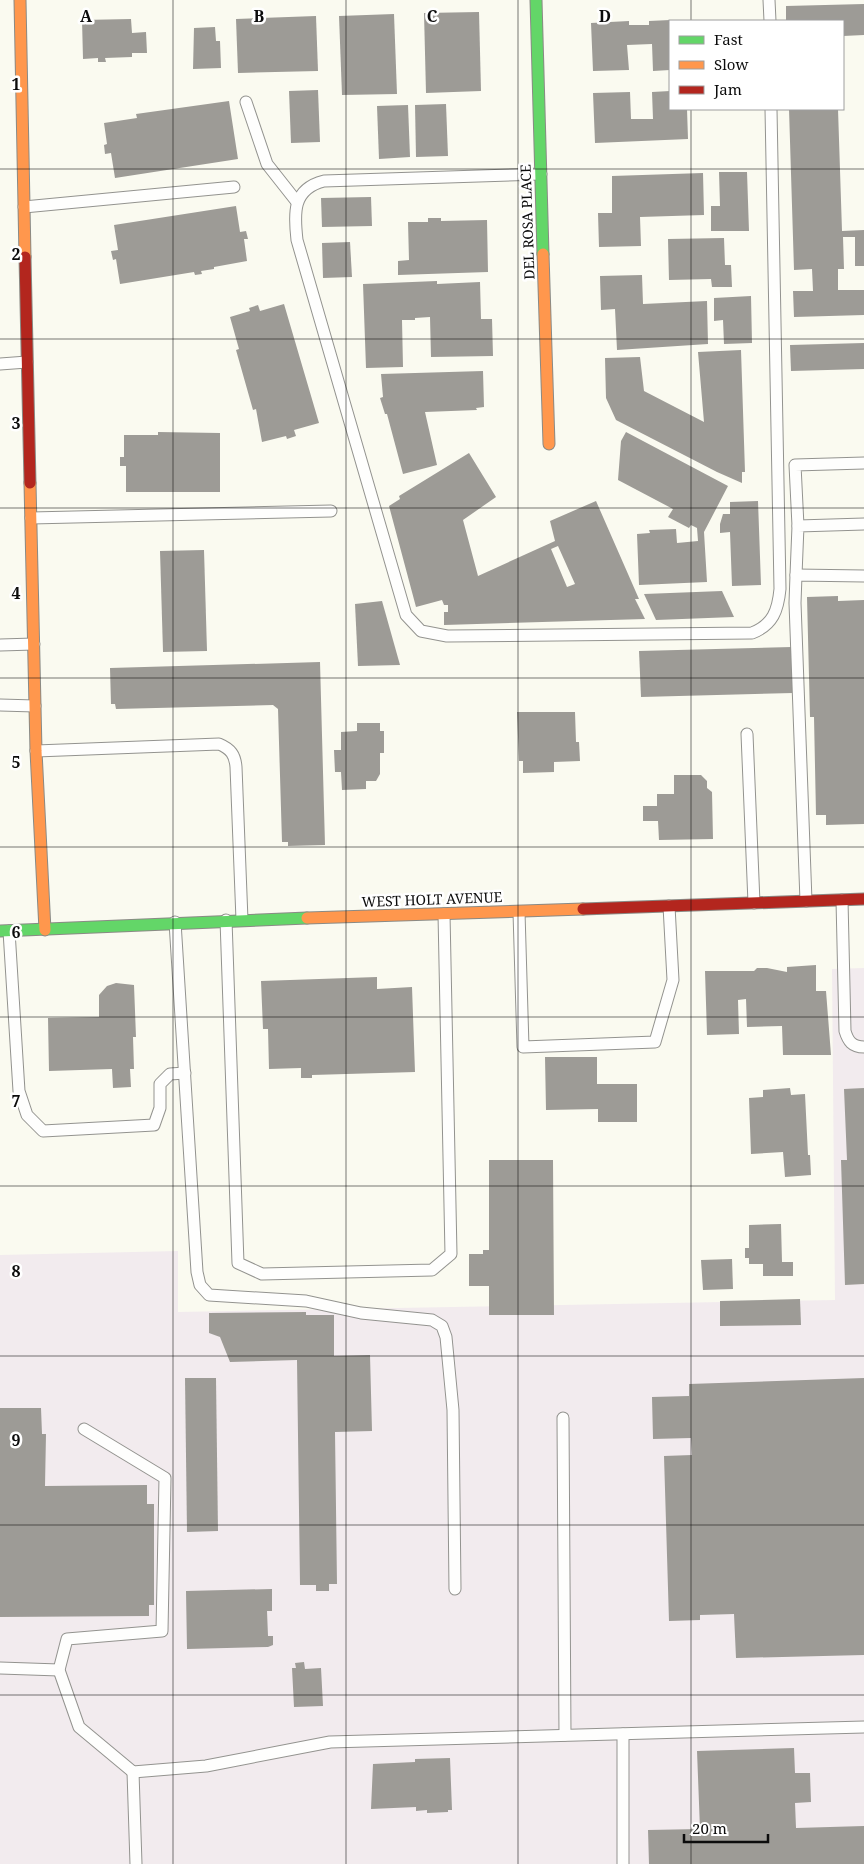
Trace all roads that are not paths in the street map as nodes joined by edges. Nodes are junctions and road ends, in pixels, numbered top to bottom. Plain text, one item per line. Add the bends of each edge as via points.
1 (20, 0) edge
2 (536, 0) edge
3 (769, 0) edge
4 (770, 20) edge
5 (246, 102) dead end
6 (771, 110) edge
7 (541, 174) junction
8 (234, 187) dead end
9 (297, 202) junction
10 (24, 207) junction
11 (28, 362) junction
12 (0, 364) edge
13 (549, 444) dead end
14 (864, 463) edge
15 (331, 511) dead end
16 (31, 518) junction
17 (864, 524) edge
18 (798, 526) junction
19 (796, 575) junction
20 (864, 576) edge
21 (34, 644) junction
22 (0, 645) edge
23 (0, 705) edge
24 (35, 706) junction
25 (747, 734) dead end
26 (36, 751) junction
27 (864, 899) edge
28 (842, 900) junction
29 (806, 901) junction
30 (754, 903) junction
31 (669, 906) junction
32 (519, 912) junction
33 (444, 914) junction
34 (226, 920) junction
35 (242, 920) junction
36 (175, 922) junction
37 (45, 930) junction
38 (4, 931) edge
39 (864, 1047) edge
40 (185, 1073) junction
41 (563, 1418) dead end
42 (84, 1429) dead end
43 (455, 1589) dead end
44 (0, 1668) edge
45 (59, 1670) junction
46 (864, 1727) edge
47 (623, 1734) junction
48 (566, 1735) junction
49 (133, 1772) junction
50 (136, 1864) edge
51 (623, 1864) edge

1 - 10 street
2 - 7 street, DEL ROSA PLACE
3 - 4 lane
5 - 9 lane via 267,164
6 - 9 lane via 780,589 779,603 770,623 752,633 447,636 429,634 414,627 406,615 297,240 294,216
7 - 9 lane via 324,181 309,186
7 - 13 street, DEL ROSA PLACE
8 - 10 lane
10 - 11 street
11 - 12 lane
11 - 16 street
14 - 18 lane via 795,465
15 - 16 lane
16 - 21 street
17 - 18 lane
18 - 19 lane
19 - 20 lane
19 - 29 lane
21 - 22 lane
21 - 24 street
23 - 24 lane
24 - 26 street
25 - 30 lane
26 - 35 lane via 220,744 228,748 235,756 236,767
26 - 37 street
27 - 28 street, WEST HOLT AVENUE
28 - 29 street, WEST HOLT AVENUE
28 - 39 lane via 845,1031 848,1040 856,1047
29 - 30 street, WEST HOLT AVENUE
30 - 31 street, WEST HOLT AVENUE
31 - 32 street, WEST HOLT AVENUE
31 - 32 lane via 674,980 655,1042 522,1047
32 - 33 street, WEST HOLT AVENUE
33 - 34 lane via 451,1254 432,1270 262,1274 238,1263
33 - 35 street, WEST HOLT AVENUE
34 - 35 street, WEST HOLT AVENUE
34 - 36 street, WEST HOLT AVENUE
36 - 37 street, WEST HOLT AVENUE
36 - 40 lane
37 - 38 street, WEST HOLT AVENUE
38 - 40 lane via 19,1091 27,1115 43,1131 154,1126 160,1108 160,1084 170,1074
40 - 43 lane via 191,1210 200,1286 209,1295 306,1301 362,1313 432,1320 442,1326 446,1337 453,1410
41 - 48 lane
42 - 45 lane via 165,1478 162,1632 67,1639
44 - 45 lane
45 - 49 lane via 79,1727
46 - 47 lane
47 - 48 lane
47 - 51 lane
48 - 49 lane via 330,1742 206,1766
49 - 50 lane

